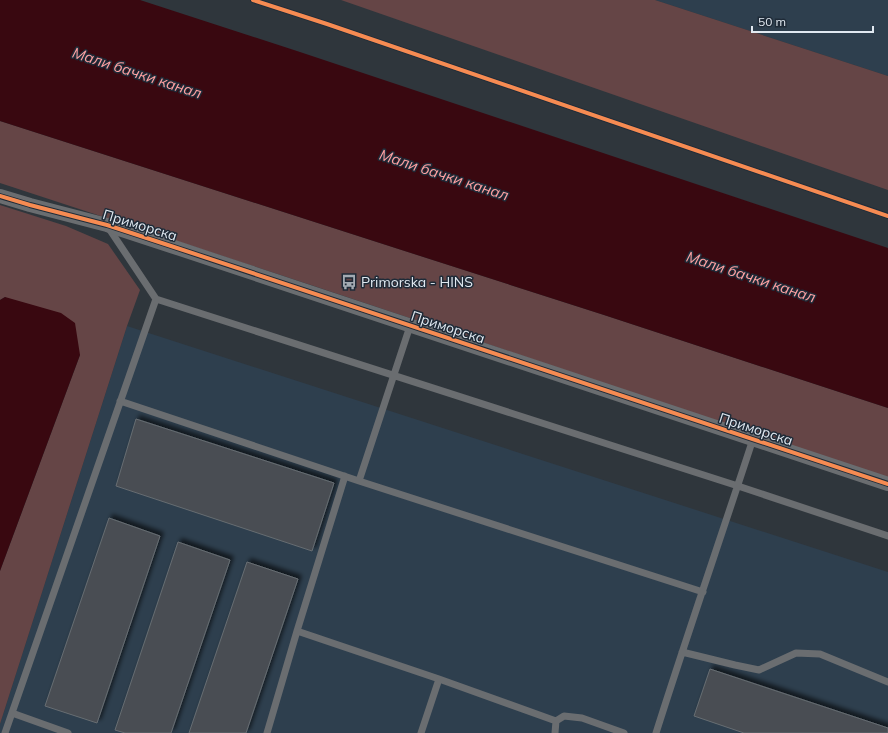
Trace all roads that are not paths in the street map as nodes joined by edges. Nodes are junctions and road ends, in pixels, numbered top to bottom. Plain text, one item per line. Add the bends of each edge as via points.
1 (0, 196) edge
2 (107, 225) junction
3 (156, 299) junction
4 (410, 326) junction
5 (394, 376) junction
6 (120, 401) junction
7 (753, 439) junction
8 (345, 476) junction
9 (359, 481) junction
10 (888, 484) edge
11 (738, 486) junction
12 (888, 536) edge
13 (703, 592) junction
14 (297, 632) junction
15 (682, 652) junction
16 (439, 679) junction
17 (888, 682) edge
18 (12, 713) junction
19 (556, 721) junction
20 (5, 733) edge
21 (68, 733) edge
22 (267, 733) edge
23 (421, 733) edge
24 (555, 733) edge
25 (624, 733) edge
26 (656, 733) edge

1 - 2 street, Приморска
2 - 3 lane
2 - 4 street, Приморска
3 - 5 lane
3 - 6 lane
4 - 5 lane
4 - 7 street, Приморска
5 - 9 lane
5 - 11 lane
6 - 8 lane
6 - 18 lane
7 - 10 street, Приморска
7 - 11 lane
8 - 9 lane
8 - 14 lane
9 - 13 lane
11 - 12 lane
11 - 13 lane
13 - 15 lane
14 - 16 lane
14 - 22 lane
15 - 17 lane via 759,670 796,654 820,654
15 - 26 lane
16 - 19 lane
16 - 23 lane
18 - 20 lane
18 - 21 lane
19 - 24 lane
19 - 25 lane via 564,716 582,718

